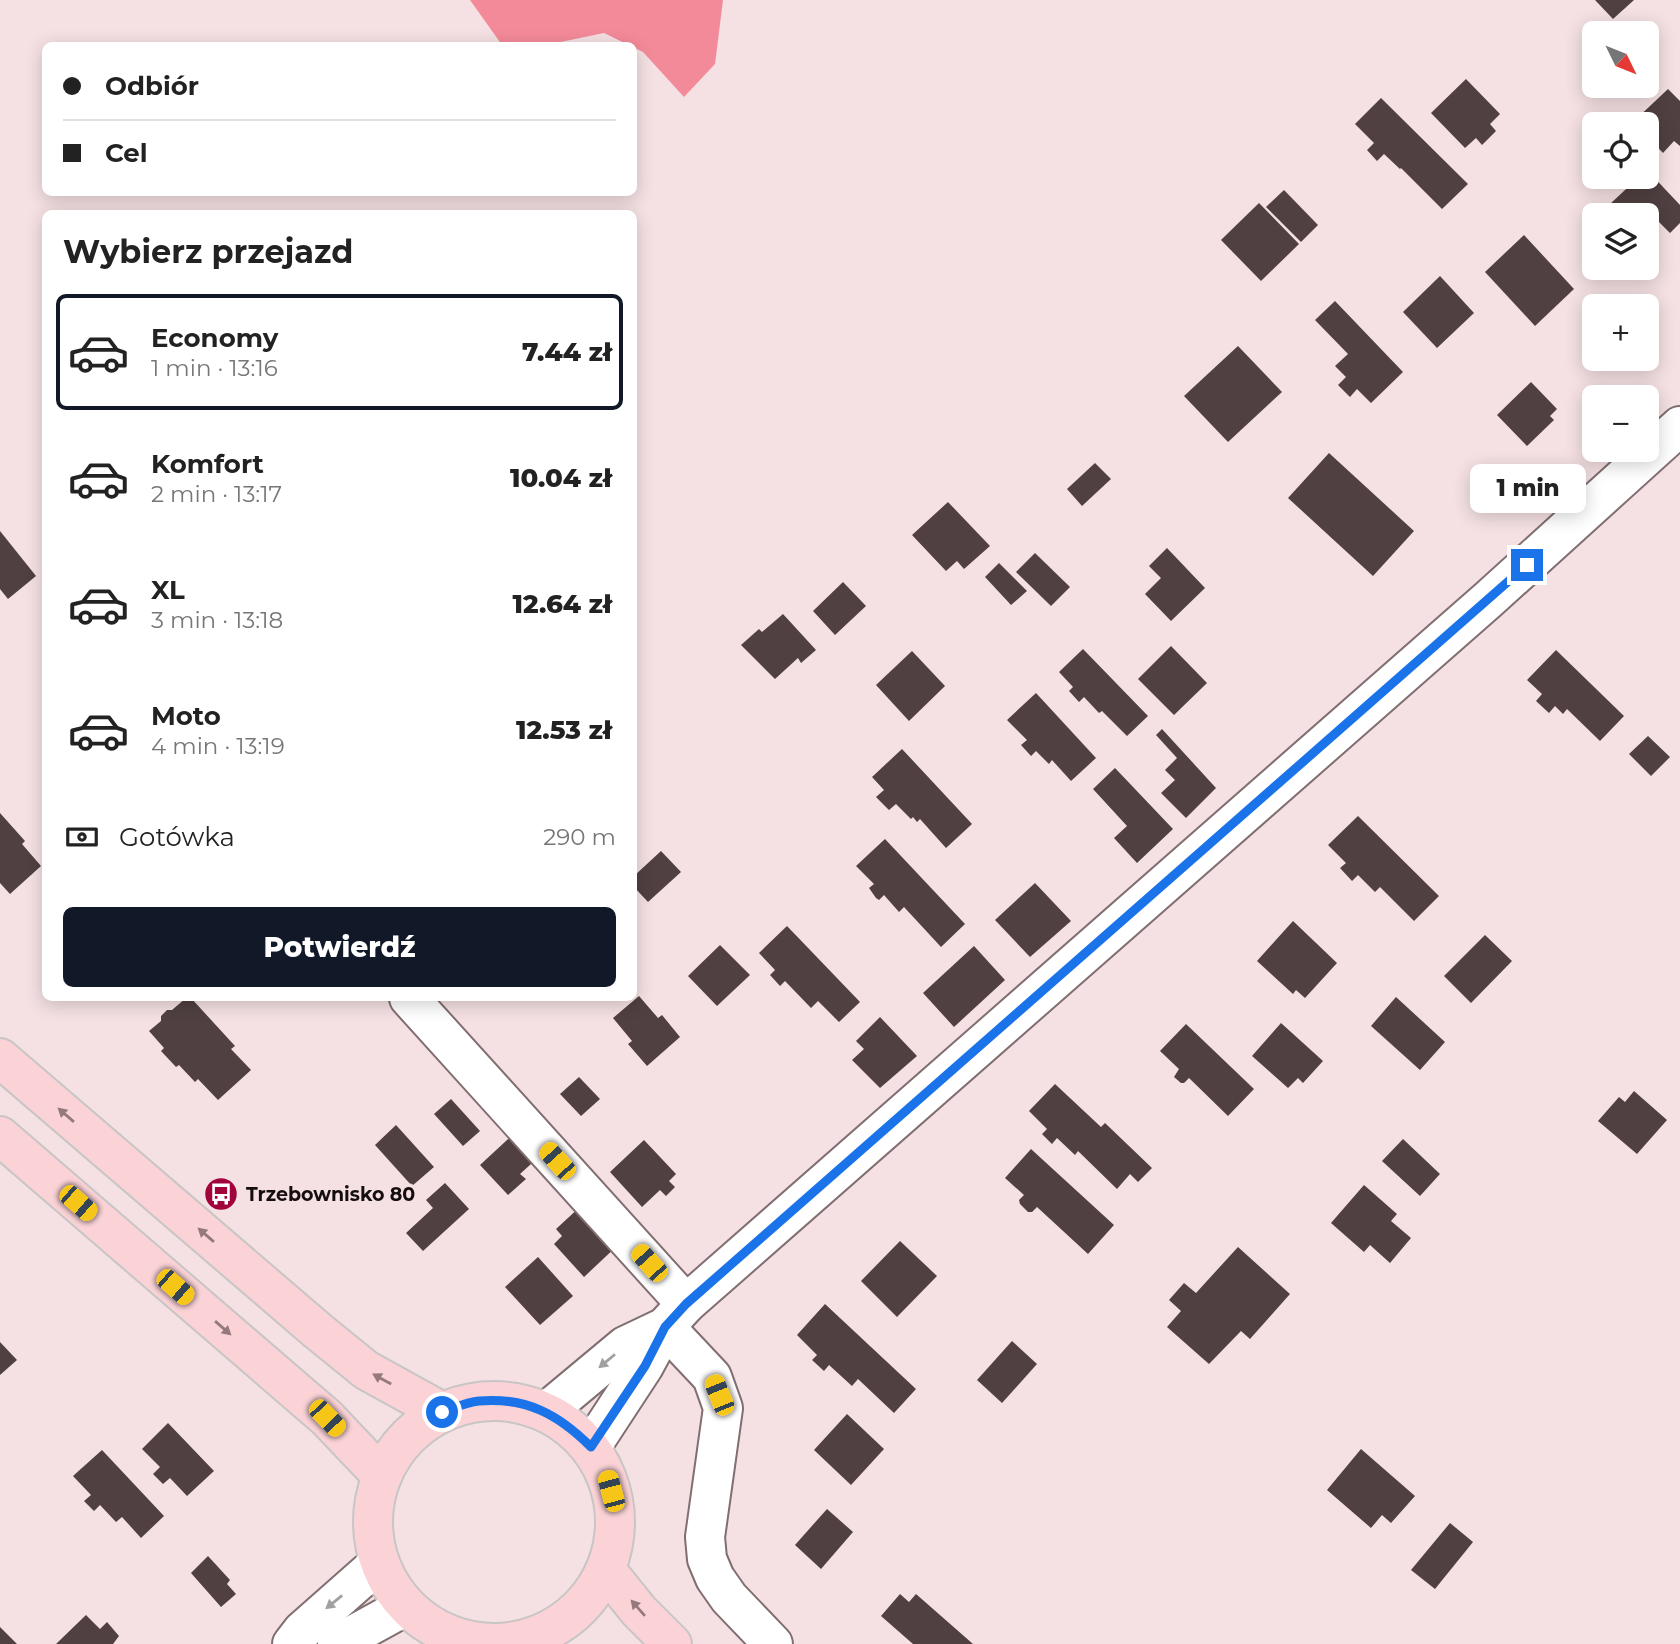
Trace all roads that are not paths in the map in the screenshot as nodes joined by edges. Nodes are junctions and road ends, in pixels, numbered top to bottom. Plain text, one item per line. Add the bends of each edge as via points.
1 (1680, 426) edge
2 (412, 1001) edge
3 (0, 1058) edge
4 (0, 1136) edge
5 (676, 1316) junction
6 (547, 1411) junction
7 (442, 1412) junction
8 (591, 1447) junction
9 (382, 1476) junction
10 (379, 1563) junction
11 (606, 1570) junction
12 (406, 1606) junction
13 (556, 1638) edge
14 (292, 1644) edge
15 (337, 1644) edge
16 (672, 1644) edge
17 (773, 1644) edge

1 - 5 street
2 - 5 street
7 -> 3 main road via 366,1370 328,1340
4 -> 9 main road via 327,1418
5 -> 6 street via 625,1346
5 - 8 street
5 - 17 street via 712,1377 723,1408 705,1537 707,1559 729,1598
6 - 7 main road via 513,1401 476,1401
6 - 8 main road
7 - 9 main road via 416,1428 396,1450
8 - 11 main road via 607,1475 616,1506 615,1539
9 - 10 main road via 373,1504
10 - 12 main road
10 -> 14 street
11 - 13 main road via 592,1595
16 -> 11 main road
12 - 13 main road via 436,1629 472,1642
12 - 15 street

